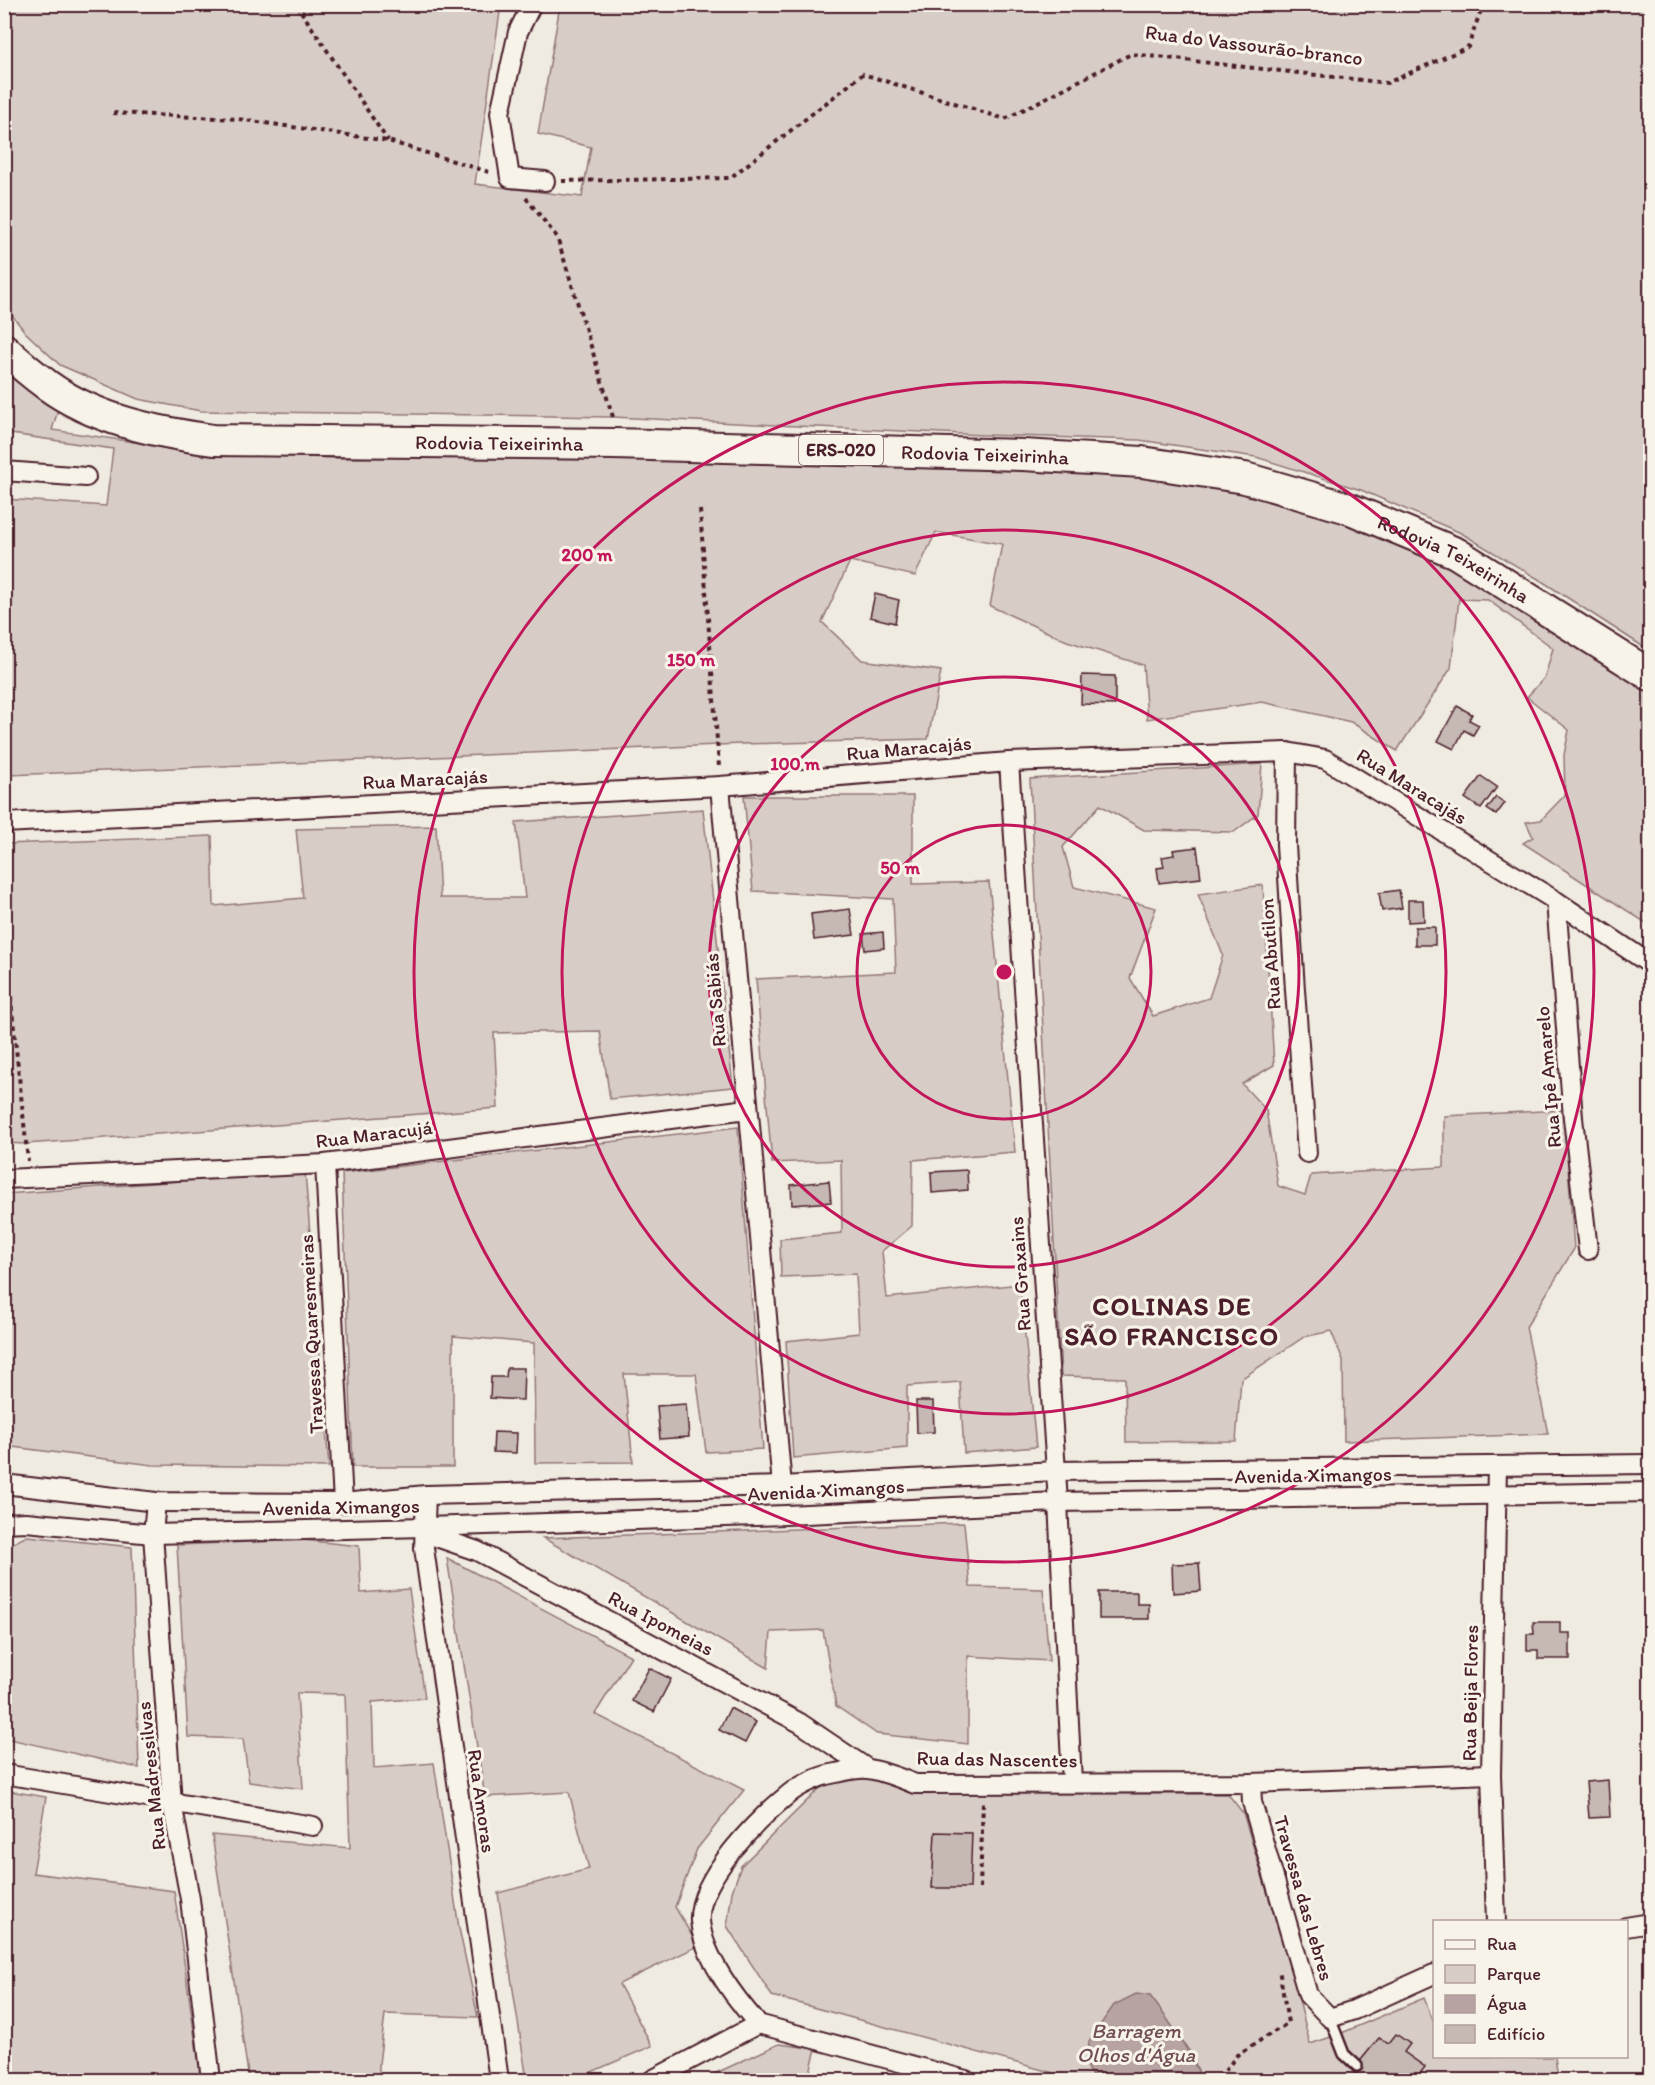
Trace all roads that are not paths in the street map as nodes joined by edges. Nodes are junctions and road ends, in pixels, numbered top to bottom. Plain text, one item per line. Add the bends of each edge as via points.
1 (532, 4) edge
2 (545, 181) road end
3 (4, 349) edge
4 (4, 471) edge
5 (86, 477) dead end
6 (1650, 675) edge
7 (1287, 752) junction
8 (1009, 762) junction
9 (720, 786) junction
10 (4, 823) edge
11 (1556, 901) junction
12 (1650, 964) edge
13 (747, 1109) junction
14 (1307, 1153) dead end
15 (325, 1164) junction
16 (4, 1179) edge
17 (1588, 1250) dead end
18 (1650, 1464) edge
19 (1497, 1466) junction
20 (1055, 1471) junction
21 (4, 1484) edge
22 (782, 1486) junction
23 (1650, 1492) edge
24 (1496, 1494) junction
25 (426, 1495) junction
26 (156, 1502) junction
27 (1058, 1502) junction
28 (343, 1503) junction
29 (4, 1523) edge
30 (425, 1530) junction
31 (153, 1534) junction
32 (868, 1769) junction
33 (4, 1774) edge
34 (1491, 1774) junction
35 (1072, 1783) junction
36 (1251, 1783) junction
37 (172, 1803) junction
38 (313, 1826) dead end
39 (1496, 1920) edge
40 (1650, 1923) edge
41 (1628, 1927) edge
42 (1433, 1974) edge
43 (1330, 2018) junction
44 (758, 2024) junction
45 (1357, 2066) dead end
46 (212, 2080) edge
47 (499, 2080) edge
48 (652, 2080) edge
49 (966, 2080) edge

1 - 2 street via 518,32 500,113 510,178
3 - 6 main road, Rodovia Teixeirinha / ERS-020 via 49,386 87,407 164,433 213,440 614,444 1023,455 1142,462 1245,478 1348,508 1456,554
4 - 5 street
7 - 8 street, Rua Maracajás
7 - 11 street, Rua Maracajás via 1325,759
7 - 14 street, Rua Abutilon via 1286,845
8 - 9 street, Rua Maracajás
8 - 20 street, Rua Graxains
9 - 10 street, Rua Maracajás
9 - 13 street, Rua Sabiás
11 - 12 street, Rua Maracajás
11 - 17 street, Rua Ipê Amarelo
13 - 15 street, Rua Maracujá
13 - 22 street, Rua Sabiás
15 - 16 street, Rua Maracujá
15 - 28 street, Travessa Quaresmeiras
18 - 19 street, Avenida Ximangos
19 - 20 street, Avenida Ximangos
19 - 24 street, Rua Beija Flores
20 - 22 street, Avenida Ximangos
20 - 27 street, Rua Graxains
21 - 26 street, Avenida Ximangos
22 - 25 street, Avenida Ximangos
23 - 24 street, Avenida Ximangos
24 - 27 street, Avenida Ximangos
24 - 34 street, Rua Beija Flores
25 - 28 street, Avenida Ximangos
25 - 30 street, Rua Amoras
26 - 28 street, Avenida Ximangos
26 - 31 street, Rua Madressilvas
27 - 30 street, Avenida Ximangos
27 - 35 street, Rua Graxains
29 - 31 street, Avenida Ximangos
30 - 31 street, Avenida Ximangos
30 - 32 street, Rua Ipomeias via 477,1551 789,1717
30 - 47 street, Rua Amoras via 424,1548
31 - 37 street, Rua Madressilvas
32 - 35 street, Rua das Nascentes via 915,1784
32 - 44 street, Rua das Nascentes via 828,1774 791,1792 738,1845 704,1896 700,1920 704,1940 738,2001
33 - 37 street
34 - 36 street, Rua das Nascentes
34 - 39 street, Rua Beija Flores
35 - 36 street, Rua das Nascentes
36 - 43 street, Travessa das Lebres via 1252,1802 1308,1995
37 - 38 street
37 - 46 street, Rua Madressilvas via 190,1899
40 - 41 street
42 - 43 street
43 - 45 lane via 1344,2054
44 - 48 street
44 - 49 street

